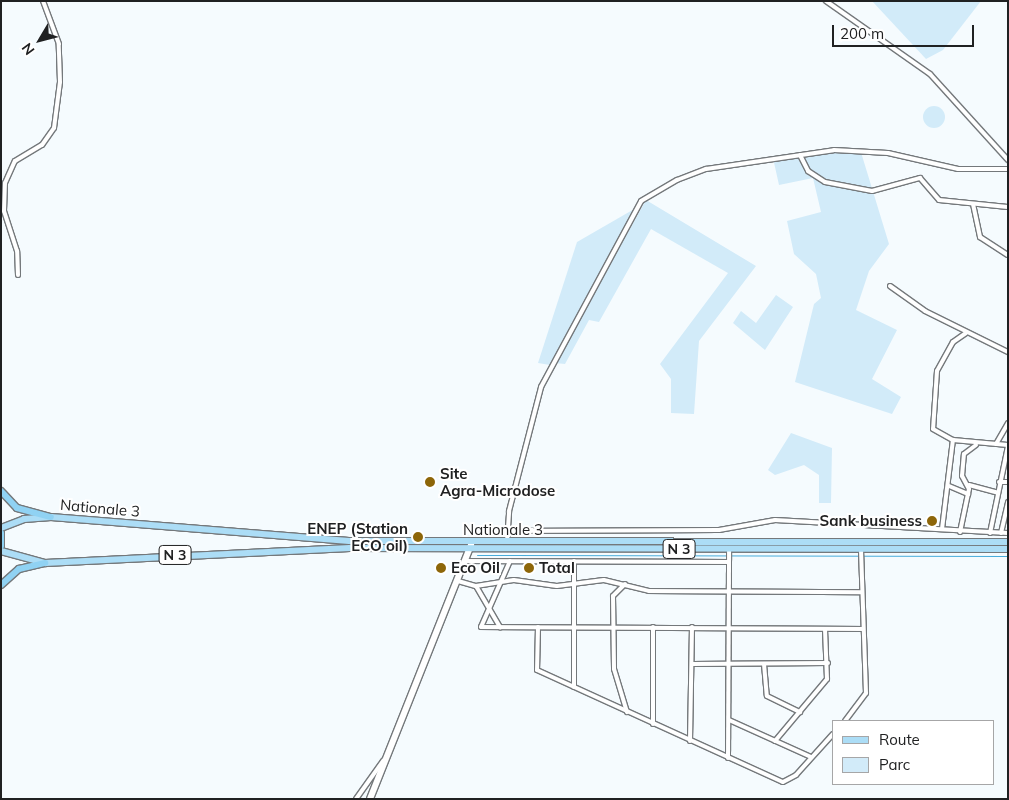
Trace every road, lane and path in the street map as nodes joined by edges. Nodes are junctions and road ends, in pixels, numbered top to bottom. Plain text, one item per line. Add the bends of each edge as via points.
1 (43, 1) edge
2 (826, 1) edge
3 (800, 155) junction
4 (1008, 160) edge
5 (1008, 169) edge
6 (972, 204) junction
7 (1008, 207) edge
8 (1008, 255) edge
9 (18, 275) dead end
10 (890, 286) dead end
11 (966, 333) junction
12 (1008, 352) edge
13 (1008, 423) edge
14 (953, 440) junction
15 (996, 444) junction
16 (976, 445) junction
17 (1008, 446) edge
18 (951, 466) junction
19 (962, 468) junction
20 (999, 482) junction
21 (1008, 482) edge
22 (969, 485) junction
23 (949, 486) junction
24 (1, 491) edge
25 (996, 492) junction
26 (968, 494) junction
27 (1008, 502) edge
28 (51, 517) junction
29 (1, 528) edge
30 (942, 529) junction
31 (507, 531) junction
32 (960, 532) junction
33 (1, 533) edge
34 (990, 533) junction
35 (1001, 533) junction
36 (1008, 533) edge
37 (507, 542) junction
38 (1008, 542) edge
39 (471, 545) junction
40 (729, 545) junction
41 (861, 545) junction
42 (1, 546) edge
43 (1008, 549) edge
44 (1, 551) edge
45 (465, 562) junction
46 (510, 562) junction
47 (574, 562) junction
48 (728, 562) junction
49 (45, 563) junction
50 (458, 581) junction
51 (574, 582) junction
52 (500, 583) junction
53 (625, 584) junction
54 (1, 585) edge
55 (476, 586) junction
56 (728, 591) junction
57 (862, 592) junction
58 (488, 610) junction
59 (500, 627) junction
60 (538, 627) junction
61 (574, 627) junction
62 (653, 627) junction
63 (692, 627) junction
64 (614, 629) junction
65 (730, 629) junction
66 (825, 629) junction
67 (863, 629) junction
68 (692, 664) junction
69 (764, 664) junction
70 (828, 664) junction
71 (731, 665) junction
72 (574, 687) junction
73 (627, 712) junction
74 (800, 712) junction
75 (729, 720) junction
76 (847, 720) edge
77 (653, 724) junction
78 (832, 735) edge
79 (690, 741) junction
80 (775, 741) junction
81 (388, 755) junction
82 (811, 757) junction
83 (728, 758) junction
84 (356, 799) edge
85 (370, 799) edge

1 - 9 street via 59,44 60,82 51,134 42,145 15,161 5,183 4,211 17,251
2 - 4 street via 937,80
3 - 5 street via 868,151 958,169
3 - 6 street via 808,171 825,182 872,192 920,178 939,200
3 - 31 street via 690,174 638,206 542,382 508,511
6 - 7 street
6 - 8 street via 980,237
10 - 11 street
11 - 12 street
11 - 14 street via 953,342 936,371 933,429
13 - 15 street
14 - 16 street
14 - 18 street
15 - 16 street
15 - 17 street
16 - 19 street via 965,451
17 - 20 street
18 - 19 street
18 - 23 street
19 - 22 street
20 - 21 street
20 - 25 street
22 - 25 street
22 - 26 street
23 - 26 street
23 - 30 street
24 - 28 highway via 18,508
25 - 34 street
26 - 32 street
27 - 35 street
28 - 29 main road, Nationale 3 / N 3 via 24,519
28 - 39 main road, Nationale 3 / N 3 via 352,541
30 - 31 street via 775,520 719,530
30 - 32 street
31 - 37 street
32 - 34 street
33 - 42 highway
34 - 35 street
35 - 36 street
37 - 39 main road, Nationale 3 / N 3
37 - 40 main road, Nationale 3 / N 3
38 - 41 main road, Nationale 3 / N 3
39 - 40 main road, Nationale 3 / N 3
39 - 45 main road
39 - 49 main road, Nationale 3 / N 3 via 241,552
40 - 41 main road, Nationale 3 / N 3
40 - 48 street
41 - 43 main road, Nationale 3 / N 3
41 - 57 street
44 - 49 main road, Nationale 3 / N 3
45 - 46 street
45 - 50 main road
46 - 47 street
46 - 52 street
47 - 48 street
47 - 51 street
48 - 56 street
49 - 54 highway via 19,569
50 - 55 street
50 - 81 main road
51 - 52 street via 558,586 518,580
51 - 53 street
51 - 61 street
52 - 55 street
52 - 58 street
53 - 56 street via 649,591
53 - 64 street via 613,596
55 - 58 street
56 - 57 street
56 - 65 street
57 - 67 street
58 - 59 street
58 - 59 street via 481,627
59 - 60 street
60 - 61 street
60 - 72 street via 538,670
61 - 64 street
61 - 72 street
62 - 63 street
62 - 64 street
62 - 77 street
63 - 65 street
63 - 68 street
64 - 73 street via 615,678 625,694
65 - 66 street
65 - 71 street
66 - 67 street
66 - 70 street
67 - 76 street via 866,693
68 - 71 street
68 - 79 street
69 - 70 street
69 - 71 street
69 - 74 street via 767,696
70 - 74 street via 826,679
71 - 75 street
72 - 73 street
73 - 77 street
74 - 80 street
75 - 80 street
75 - 83 street
77 - 79 street
78 - 82 street
79 - 83 street
80 - 82 street
81 - 84 street
81 - 85 main road
82 - 83 street via 783,782

